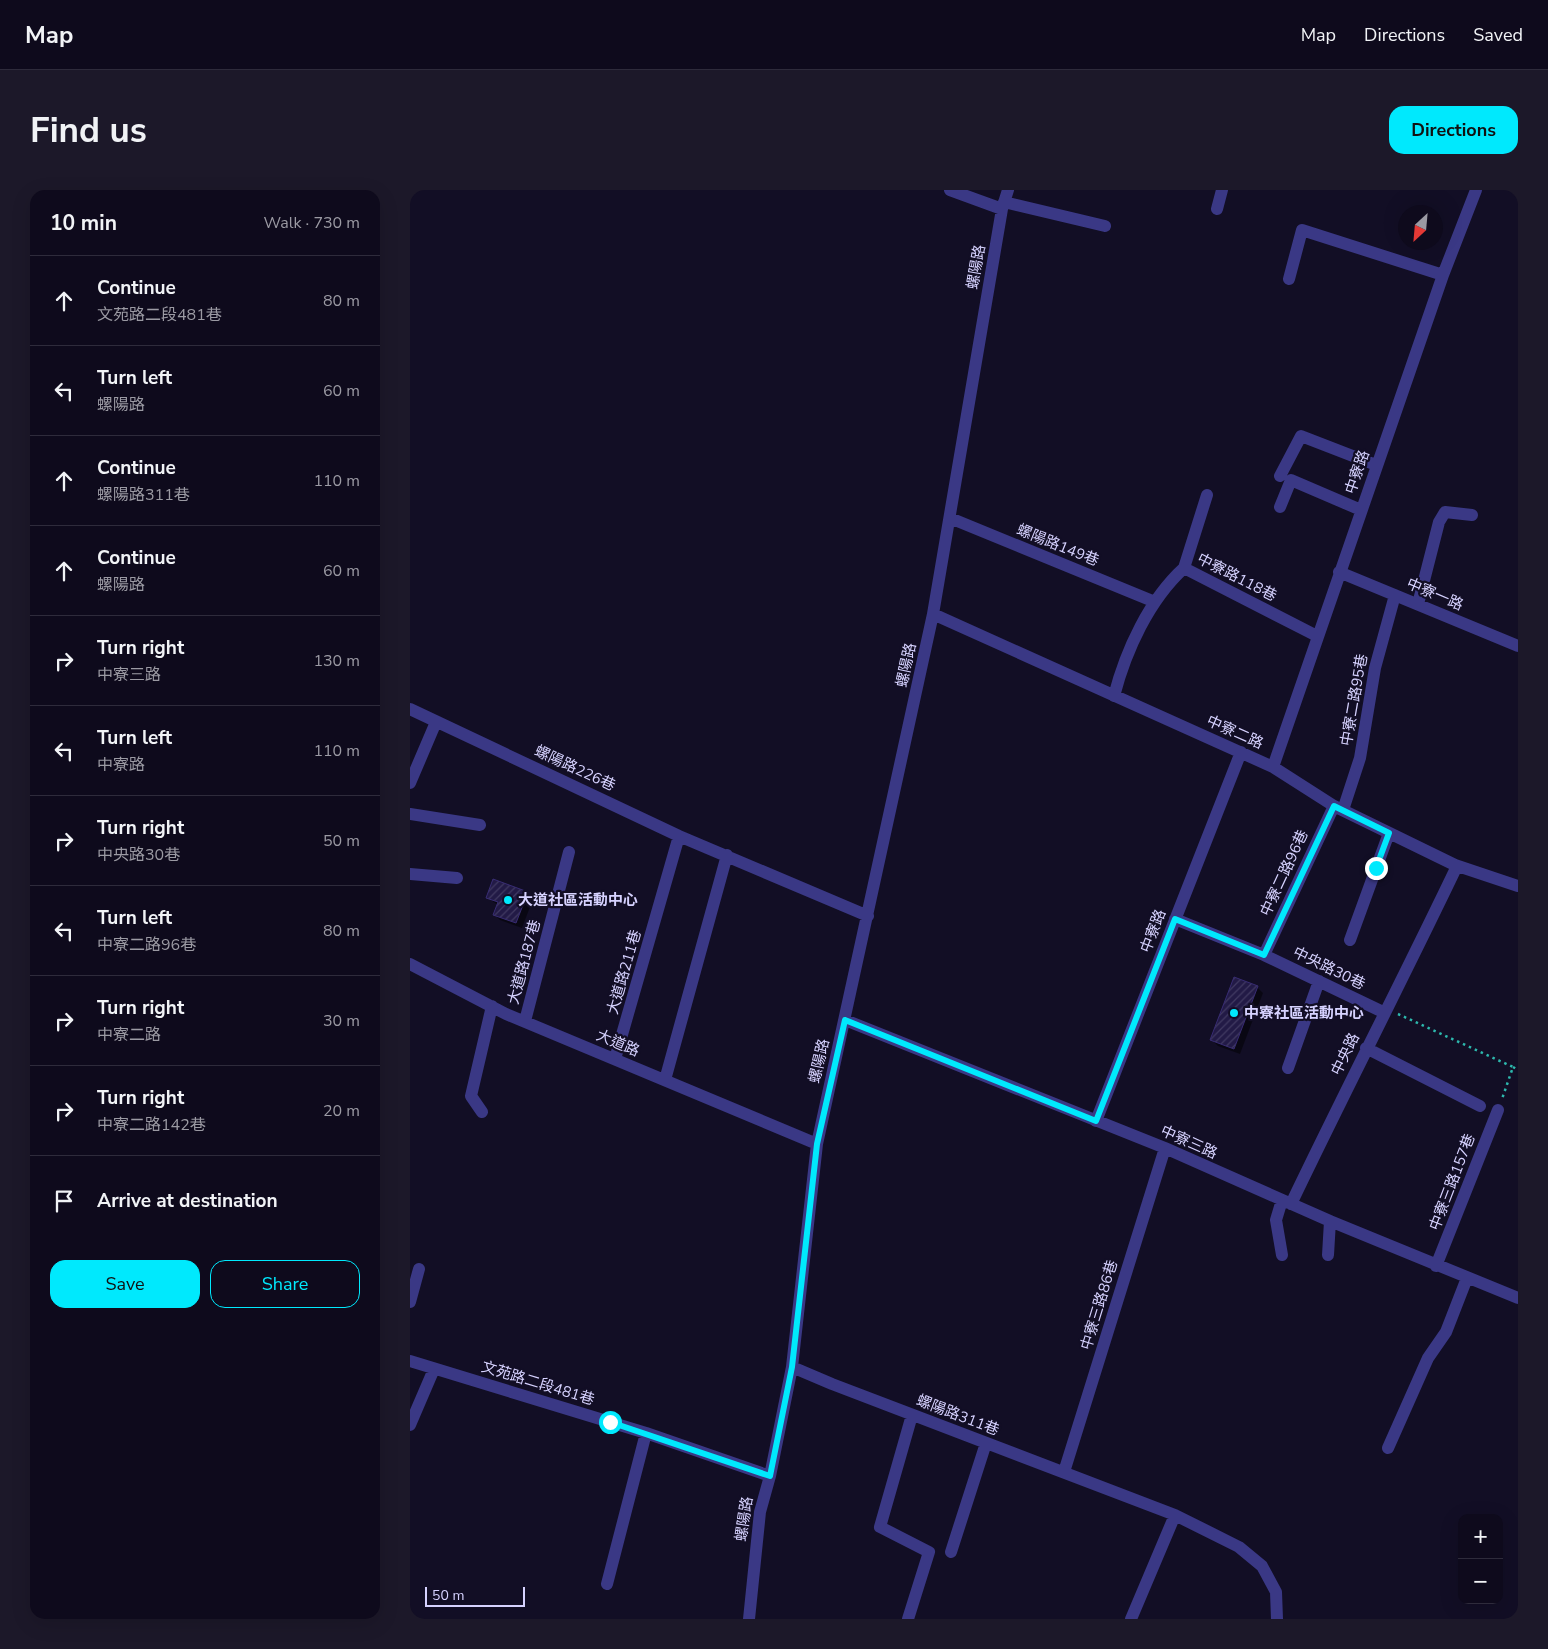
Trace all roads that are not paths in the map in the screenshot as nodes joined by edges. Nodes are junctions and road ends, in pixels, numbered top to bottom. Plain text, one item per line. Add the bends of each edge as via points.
1 (950, 190) edge
2 (1222, 190) edge
3 (1476, 190) edge
4 (1005, 200) edge
5 (1217, 209) dead end
6 (1105, 226) dead end
7 (1443, 275) junction
8 (1289, 279) dead end
9 (1376, 465) junction
10 (1280, 476) dead end
11 (1207, 495) dead end
12 (1280, 507) dead end
13 (1361, 510) junction
14 (1472, 515) dead end
15 (950, 518) junction
16 (1184, 568) junction
17 (1339, 572) junction
18 (1396, 595) junction
19 (1155, 602) junction
20 (1418, 604) junction
21 (933, 614) junction
22 (1317, 636) junction
23 (1518, 646) edge
24 (1114, 696) junction
25 (410, 709) edge
26 (436, 722) junction
27 (1241, 752) junction
28 (1273, 766) junction
29 (410, 783) edge
30 (1339, 808) junction
31 (410, 814) edge
32 (480, 825) dead end
33 (1389, 833) junction
34 (679, 836) junction
35 (569, 852) dead end
36 (727, 855) junction
37 (1457, 866) junction
38 (410, 874) edge
39 (457, 878) dead end
40 (1518, 886) edge
41 (868, 916) junction
42 (1175, 919) junction
43 (1350, 940) dead end
44 (1264, 955) junction
45 (410, 964) edge
46 (1319, 981) junction
47 (492, 1006) junction
48 (1387, 1011) junction
49 (845, 1020) junction
50 (525, 1021) junction
51 (1366, 1048) junction
52 (616, 1059) junction
53 (1288, 1068) dead end
54 (665, 1080) junction
55 (1480, 1106) dead end
56 (1498, 1110) road end
57 (482, 1112) dead end
58 (1096, 1121) junction
59 (817, 1144) junction
60 (1165, 1148) junction
61 (1286, 1202) junction
62 (1330, 1221) junction
63 (1282, 1254) dead end
64 (1328, 1255) dead end
65 (1436, 1266) junction
66 (419, 1269) dead end
67 (1467, 1278) junction
68 (1518, 1298) edge
69 (410, 1302) edge
70 (410, 1362) edge
71 (792, 1367) junction
72 (434, 1369) junction
73 (912, 1415) junction
74 (410, 1425) edge
75 (646, 1433) junction
76 (986, 1442) junction
77 (1388, 1448) dead end
78 (1064, 1472) junction
79 (770, 1476) junction
80 (1176, 1515) junction
81 (951, 1552) dead end
82 (607, 1584) dead end
83 (749, 1619) edge
84 (908, 1619) edge
85 (1131, 1619) edge
86 (1277, 1619) edge

1 - 4 street
2 - 5 street
3 - 7 street, 中寮路
4 - 6 street
4 - 15 street, 螺陽路
7 - 8 street via 1302,230
7 - 9 street, 中寮路
9 - 10 street via 1301,436
9 - 13 street, 中寮路
11 - 16 street, 中寮路118巷
12 - 13 street via 1291,480
13 - 17 street, 中寮路
14 - 20 street via 1445,512 1439,522
15 - 19 street, 螺陽路149巷
15 - 21 street, 螺陽路
16 - 19 street via 1165,585
16 - 22 street, 中寮路118巷
17 - 18 street, 中寮一路
17 - 22 street, 中寮路
18 - 20 street, 中寮一路
18 - 30 street, 中寮二路95巷 via 1375,668 1360,758
19 - 24 street via 1122,667
20 - 23 street, 中寮一路
21 - 24 street, 中寮二路
21 - 41 street, 螺陽路
22 - 28 street, 中寮路
24 - 27 street, 中寮二路
25 - 26 street, 螺陽路226巷
26 - 29 street
26 - 34 street, 螺陽路226巷
27 - 28 street, 中寮二路
27 - 42 street, 中寮路
28 - 30 street, 中寮二路
30 - 33 street, 中寮二路
30 - 44 street, 中寮二路96巷
31 - 32 street
33 - 37 street, 中寮二路
33 - 43 street
34 - 36 street, 螺陽路226巷
34 - 52 street, 大道路211巷
35 - 50 street, 大道路187巷
36 - 41 street, 螺陽路226巷
36 - 54 street
37 - 40 street, 中寮二路
37 - 48 street, 中央路
38 - 39 street
41 - 49 street, 螺陽路
42 - 44 street, 中央路30巷
42 - 58 street, 中寮路
44 - 46 street, 中央路30巷
45 - 47 street, 大道路
46 - 48 street, 中央路30巷
46 - 53 street
47 - 50 street, 大道路
47 - 57 street via 471,1096
48 - 51 street, 中央路
49 - 58 street, 中寮三路
49 - 59 street, 螺陽路
50 - 52 street, 大道路
51 - 55 street
51 - 61 street, 中央路
52 - 54 street, 大道路
54 - 59 street, 大道路
56 - 65 street, 中寮三路157巷
58 - 60 street, 中寮三路
59 - 71 street
60 - 61 street, 中寮三路
60 - 78 street, 中寮三路86巷
61 - 62 street, 中寮三路
61 - 63 street, 中央路 via 1276,1220
62 - 64 street
62 - 65 street, 中寮三路
65 - 67 street, 中寮三路
66 - 69 street
67 - 68 street, 中寮三路
67 - 77 street via 1446,1332 1428,1358
70 - 72 street, 文苑路二段481巷
71 - 73 street, 螺陽路311巷
71 - 79 street, 螺陽路
72 - 74 street
72 - 75 street, 文苑路二段481巷
73 - 76 street, 螺陽路311巷
73 - 84 street via 880,1527 929,1552
75 - 79 street, 文苑路二段481巷
75 - 82 street
76 - 78 street, 螺陽路311巷
76 - 81 street
78 - 80 street, 螺陽路311巷
79 - 83 street, 螺陽路 via 760,1512
80 - 85 street
80 - 86 street, 螺陽路311巷 via 1239,1547 1262,1566 1276,1592

